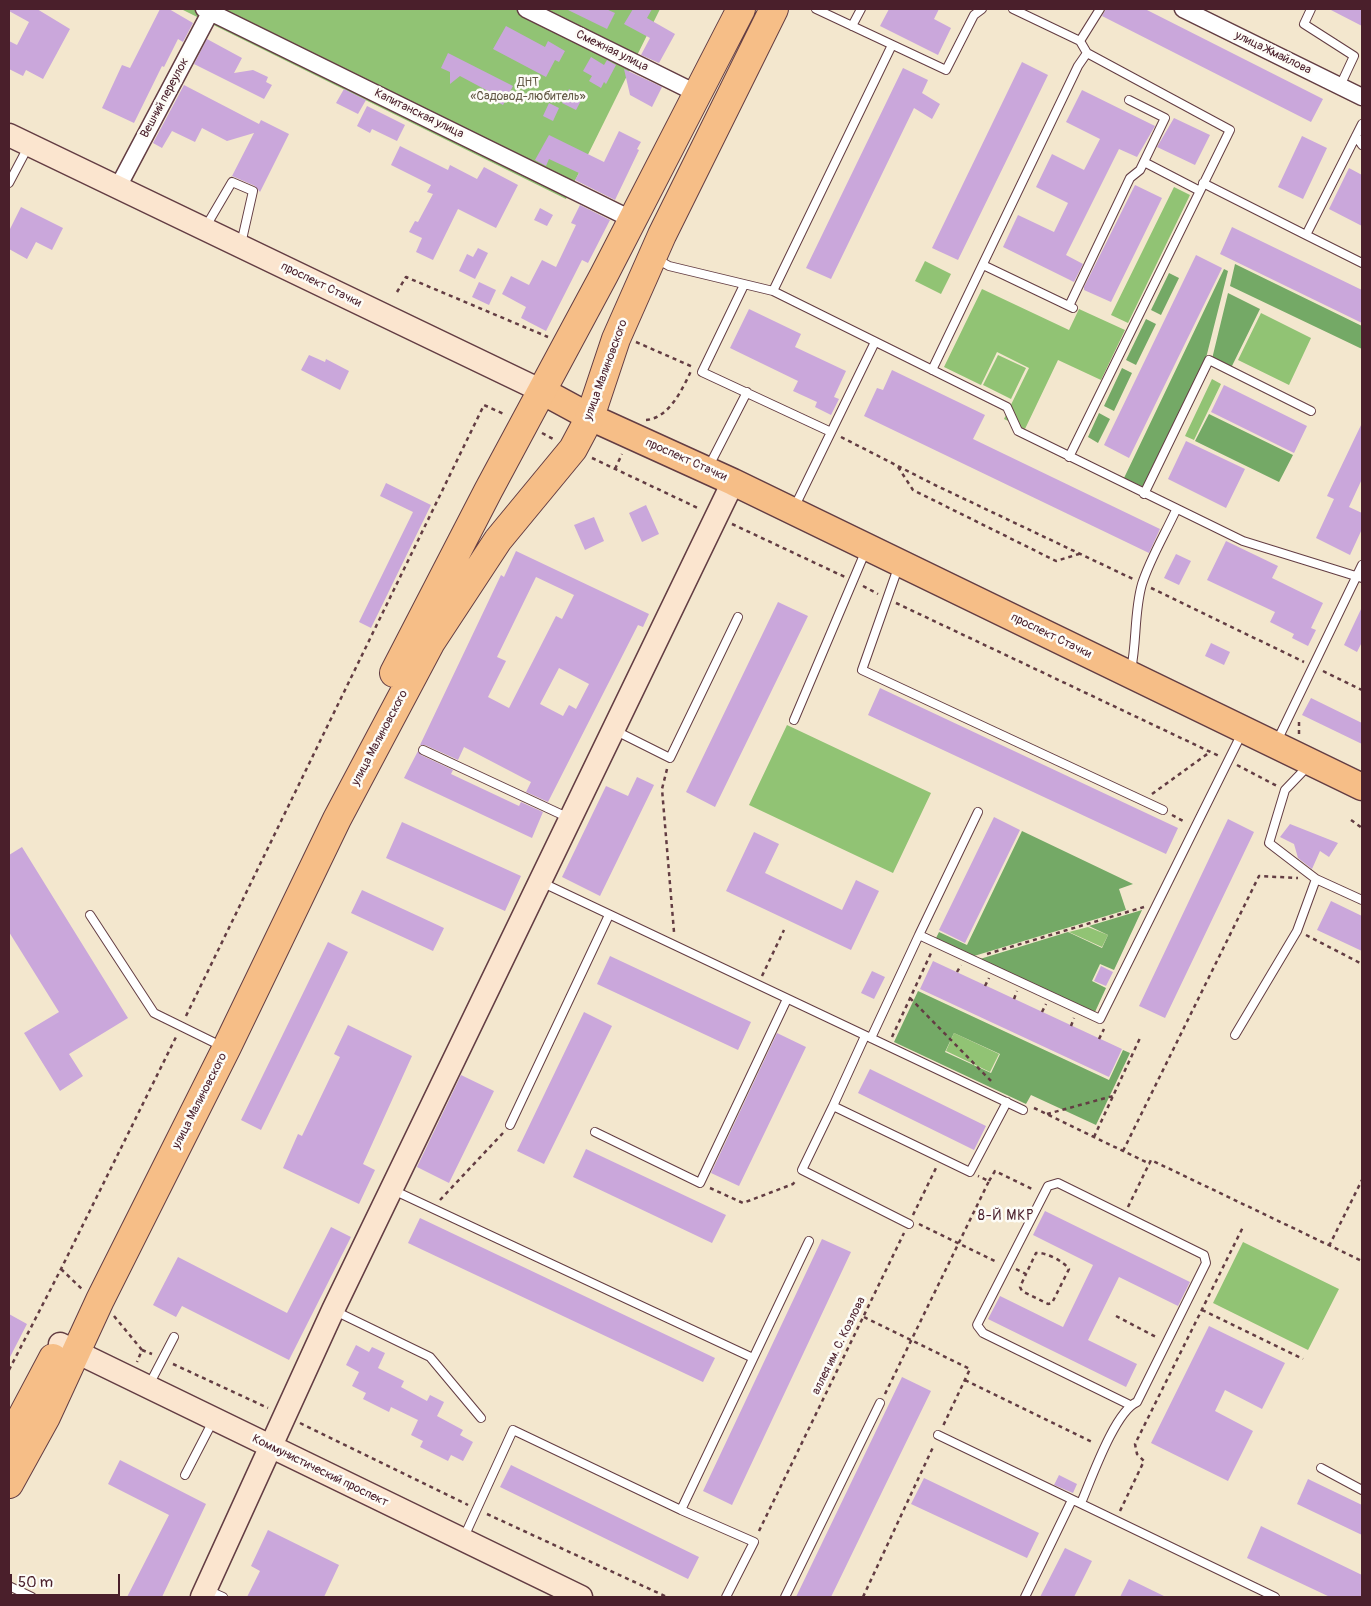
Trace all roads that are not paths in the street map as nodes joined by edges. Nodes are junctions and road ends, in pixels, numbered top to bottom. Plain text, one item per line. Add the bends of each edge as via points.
1 (526, 9) edge
2 (741, 9) edge
3 (774, 9) edge
4 (816, 9) edge
5 (861, 9) edge
6 (982, 9) edge
7 (1013, 9) edge
8 (1100, 9) edge
9 (1183, 9) edge
10 (1311, 9) edge
11 (209, 10) edge
12 (852, 26) junction
13 (1080, 41) junction
14 (892, 45) junction
15 (1087, 53) junction
16 (1340, 86) junction
17 (698, 94) junction
18 (1362, 97) edge
19 (1129, 100) dead end
20 (1362, 124) edge
21 (9, 135) edge
22 (1356, 136) junction
23 (29, 145) junction
24 (1362, 145) edge
25 (1144, 162) junction
26 (9, 183) edge
27 (118, 187) junction
28 (1202, 187) junction
29 (633, 220) junction
30 (204, 229) junction
31 (1306, 235) junction
32 (240, 246) junction
33 (652, 256) junction
34 (1362, 263) edge
35 (983, 264) junction
36 (744, 285) junction
37 (773, 291) junction
38 (875, 342) junction
39 (932, 370) junction
40 (542, 392) junction
41 (747, 392) junction
42 (1311, 411) dead end
43 (590, 417) junction
44 (831, 432) junction
45 (1069, 457) junction
46 (707, 470) junction
47 (733, 482) junction
48 (1144, 494) junction
49 (793, 510) junction
50 (1176, 510) junction
51 (867, 547) junction
52 (900, 563) junction
53 (1362, 565) edge
54 (1360, 577) edge
55 (738, 617) dead end
56 (1130, 674) junction
57 (794, 720) dead end
58 (613, 729) junction
59 (1244, 730) junction
60 (423, 750) dead end
61 (1293, 753) junction
62 (1362, 787) edge
63 (1163, 810) road end
64 (978, 812) dead end
65 (569, 818) junction
66 (1316, 879) junction
67 (538, 881) junction
68 (1362, 900) edge
69 (90, 915) dead end
70 (609, 915) junction
71 (919, 935) junction
72 (787, 999) junction
73 (1235, 1035) dead end
74 (868, 1037) junction
75 (213, 1042) junction
76 (1007, 1102) junction
77 (833, 1106) junction
78 (1023, 1110) road end
79 (510, 1125) road end
80 (595, 1132) dead end
81 (391, 1189) junction
82 (909, 1224) road end
83 (809, 1241) dead end
84 (93, 1296) junction
85 (333, 1310) junction
86 (174, 1338) dead end
87 (68, 1348) junction
88 (753, 1358) junction
89 (139, 1382) junction
90 (880, 1403) road end
91 (1130, 1405) junction
92 (481, 1418) dead end
93 (214, 1419) junction
94 (938, 1435) road end
95 (9, 1441) edge
96 (272, 1448) junction
97 (1321, 1468) dead end
98 (185, 1475) dead end
99 (9, 1484) edge
100 (1362, 1490) edge
101 (1072, 1500) junction
102 (1081, 1504) junction
103 (681, 1510) junction
104 (463, 1540) junction
105 (9, 1586) edge
106 (211, 1595) edge
107 (32, 1597) edge
108 (581, 1597) edge
109 (726, 1597) edge
110 (785, 1597) edge
111 (1025, 1597) edge
112 (1275, 1597) edge

1 - 17 street, Смежная улица
2 - 17 highway, улица Малиновского
3 - 33 highway, улица Малиновского
4 - 12 lane
5 - 12 lane
6 - 14 lane via 974,15 946,70
7 - 13 lane
8 - 13 lane
9 - 16 street, улица Жмайлова
10 - 16 lane via 1304,24 1354,56
11 - 27 street, Вешний переулок
11 - 29 street, Капитанская улица
12 - 14 lane
13 - 15 lane
14 - 37 lane
15 - 28 lane via 1230,130
15 - 35 lane
16 - 18 street, улица Жмайлова
17 - 29 highway, улица Малиновского
19 - 25 lane via 1165,118
20 - 22 lane
21 - 23 street, проспект Стачки
22 - 24 lane
22 - 31 lane
23 - 26 lane
23 - 27 street, проспект Стачки
25 - 28 lane
25 - 35 lane via 1130,178 1072,307
27 - 30 street, проспект Стачки
28 - 31 lane
28 - 45 lane
29 - 40 highway, улица Малиновского
30 - 32 street, проспект Стачки
30 - 32 lane via 232,182 253,191
31 - 34 lane
32 - 40 street, проспект Стачки
33 - 36 lane via 669,266
33 - 43 highway, улица Малиновского via 616,339
35 - 39 lane
36 - 37 lane
36 - 41 lane via 702,372
37 - 38 lane
38 - 39 lane
38 - 44 lane
39 - 45 lane via 1007,407 1018,431
40 - 43 main road, проспект Стачки
40 - 75 highway, улица Малиновского via 414,633
41 - 44 lane
41 - 46 lane
42 - 48 lane via 1209,360
43 - 46 main road, проспект Стачки
43 - 84 highway, улица Малиновского via 573,449 498,540 431,642 337,819 227,1047
44 - 49 lane
45 - 48 lane
46 - 47 main road, проспект Стачки
47 - 49 main road, проспект Стачки
47 - 58 street
48 - 50 lane
49 - 51 main road, проспект Стачки
50 - 54 lane via 1243,541
50 - 56 lane via 1142,584
51 - 52 main road, проспект Стачки
51 - 57 lane
52 - 56 main road, проспект Стачки
52 - 63 lane via 862,670
53 - 54 lane
54 - 61 lane via 1313,666
55 - 58 lane via 670,758
56 - 59 main road, проспект Стачки
58 - 65 street
59 - 61 main road, проспект Стачки
59 - 71 lane via 1100,1019
60 - 65 lane
61 - 62 main road, проспект Стачки
61 - 66 lane via 1281,788 1269,843
64 - 71 lane
65 - 67 street
66 - 68 lane
66 - 73 lane via 1297,930
67 - 70 lane
67 - 81 street
69 - 75 lane via 154,1013
70 - 72 lane
70 - 79 lane
71 - 74 lane
72 - 74 lane
72 - 80 lane via 700,1184
74 - 76 lane
74 - 77 lane
75 - 84 highway, улица Малиновского
76 - 77 lane via 970,1172
76 - 78 lane
77 - 82 lane via 802,1170
81 - 85 street
81 - 88 lane
83 - 88 lane
84 - 87 highway, улица Малиновского
85 - 92 lane via 430,1357
85 - 96 street
86 - 89 lane via 162,1359
87 - 89 street, Коммунистический проспект
87 - 95 highway, улица Малиновского
87 - 99 highway, улица Малиновского via 46,1417
88 - 103 lane
89 - 93 street, Коммунистический проспект
90 - 110 lane
91 - 91 lane via 983,1333 977,1325 1048,1186 1058,1183 1204,1256 1206,1264 1167,1343 1137,1402
91 - 102 lane via 1119,1419
93 - 96 street, Коммунистический проспект
93 - 98 lane
94 - 101 lane
96 - 104 street, Коммунистический проспект
96 - 106 street
97 - 100 lane
101 - 102 lane
101 - 111 lane
102 - 112 lane
103 - 104 lane via 513,1430
103 - 109 lane via 754,1542
104 - 108 street, Коммунистический проспект
105 - 107 lane

